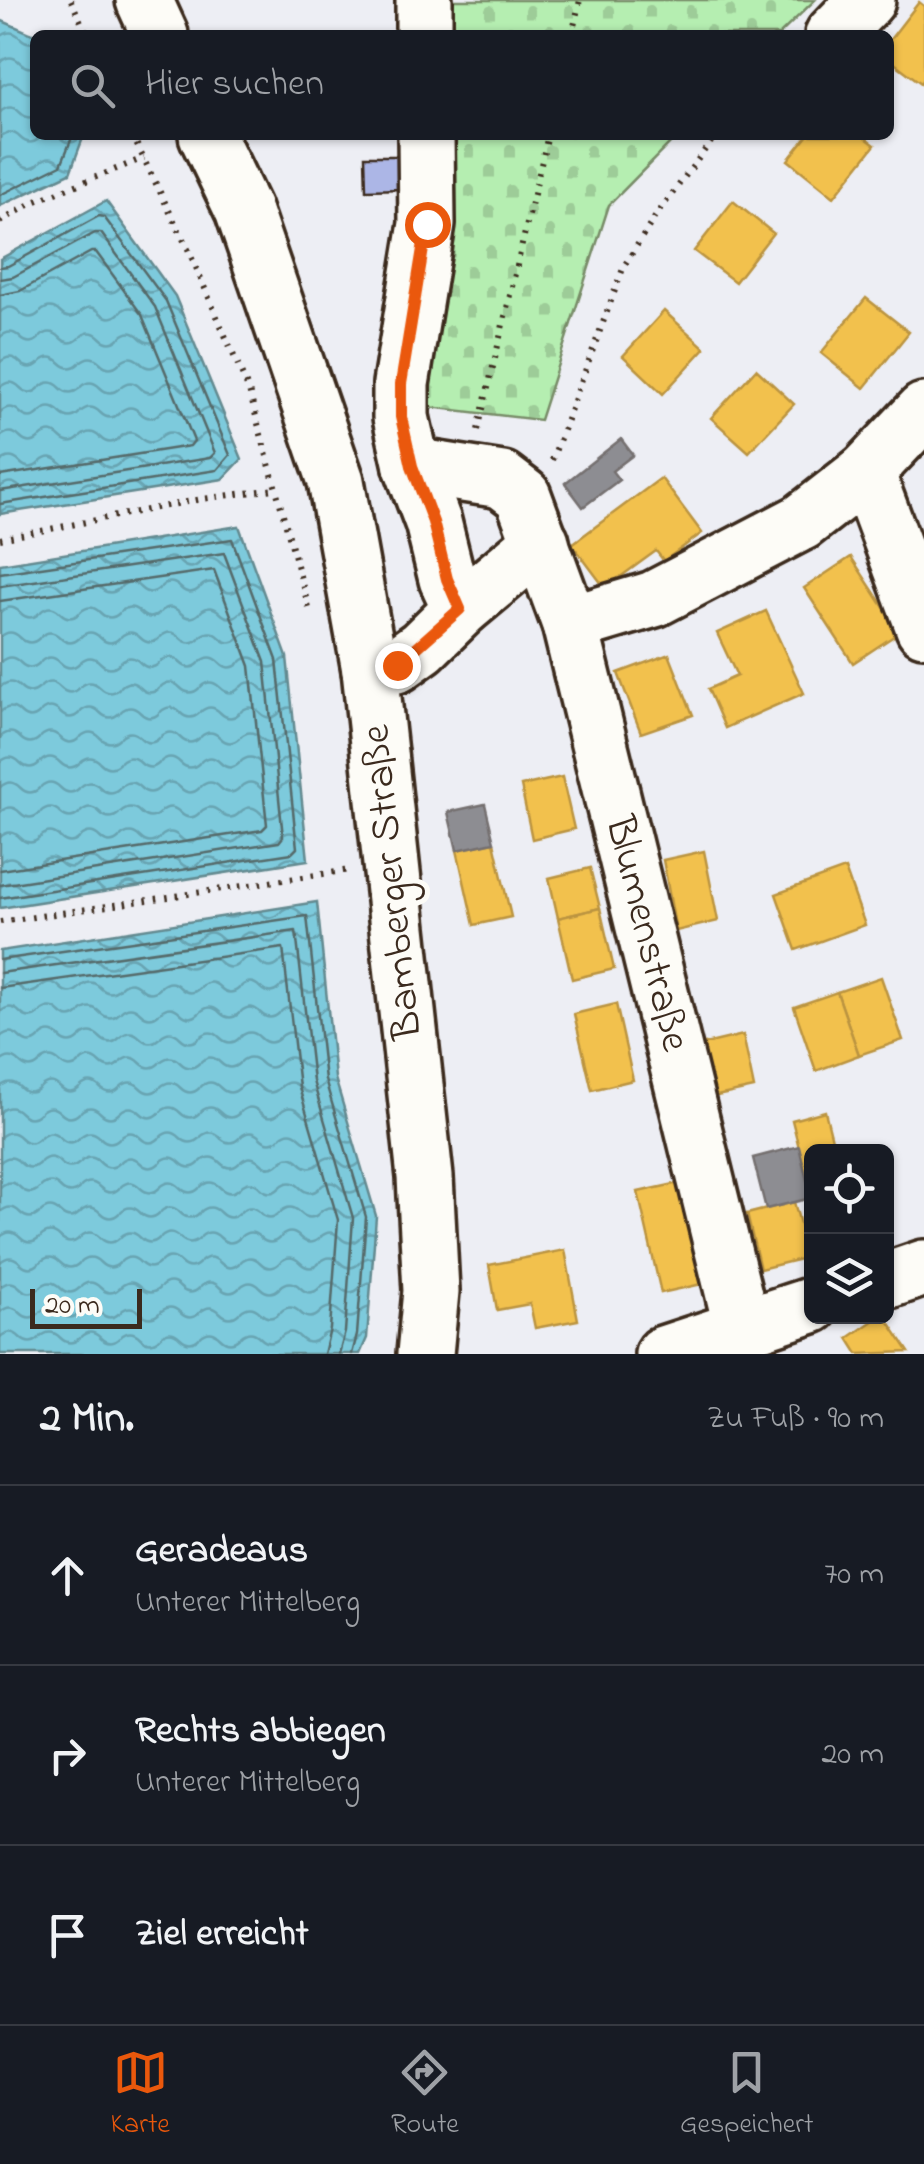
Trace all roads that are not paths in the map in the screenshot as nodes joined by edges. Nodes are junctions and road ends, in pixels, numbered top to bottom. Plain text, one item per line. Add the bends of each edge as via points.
1 (144, 0) edge
2 (424, 0) edge
3 (867, 0) edge
4 (158, 30) edge
5 (424, 30) edge
6 (838, 30) edge
7 (209, 140) edge
8 (426, 140) edge
9 (924, 411) edge
10 (412, 466) junction
11 (866, 472) junction
12 (532, 519) junction
13 (460, 609) junction
14 (570, 624) junction
15 (924, 628) edge
16 (370, 670) junction
17 (924, 1268) edge
18 (894, 1278) edge
19 (804, 1308) edge
20 (742, 1328) junction
21 (425, 1354) edge
22 (663, 1354) edge

1 - 4 street
2 - 5 street
3 - 6 street
7 - 16 street, Bamberger Straße via 242,210 336,482
8 - 10 street via 427,224 401,384
9 - 11 street
10 - 12 street via 502,480
10 - 13 street
11 - 14 street via 802,522 654,599
11 - 15 street
12 - 13 street
12 - 14 street, Blumenstraße
13 - 16 street via 397,665
14 - 20 street, Blumenstraße
16 - 21 street, Bamberger Straße via 425,1176 431,1292
17 - 18 street
19 - 20 street
20 - 22 street

